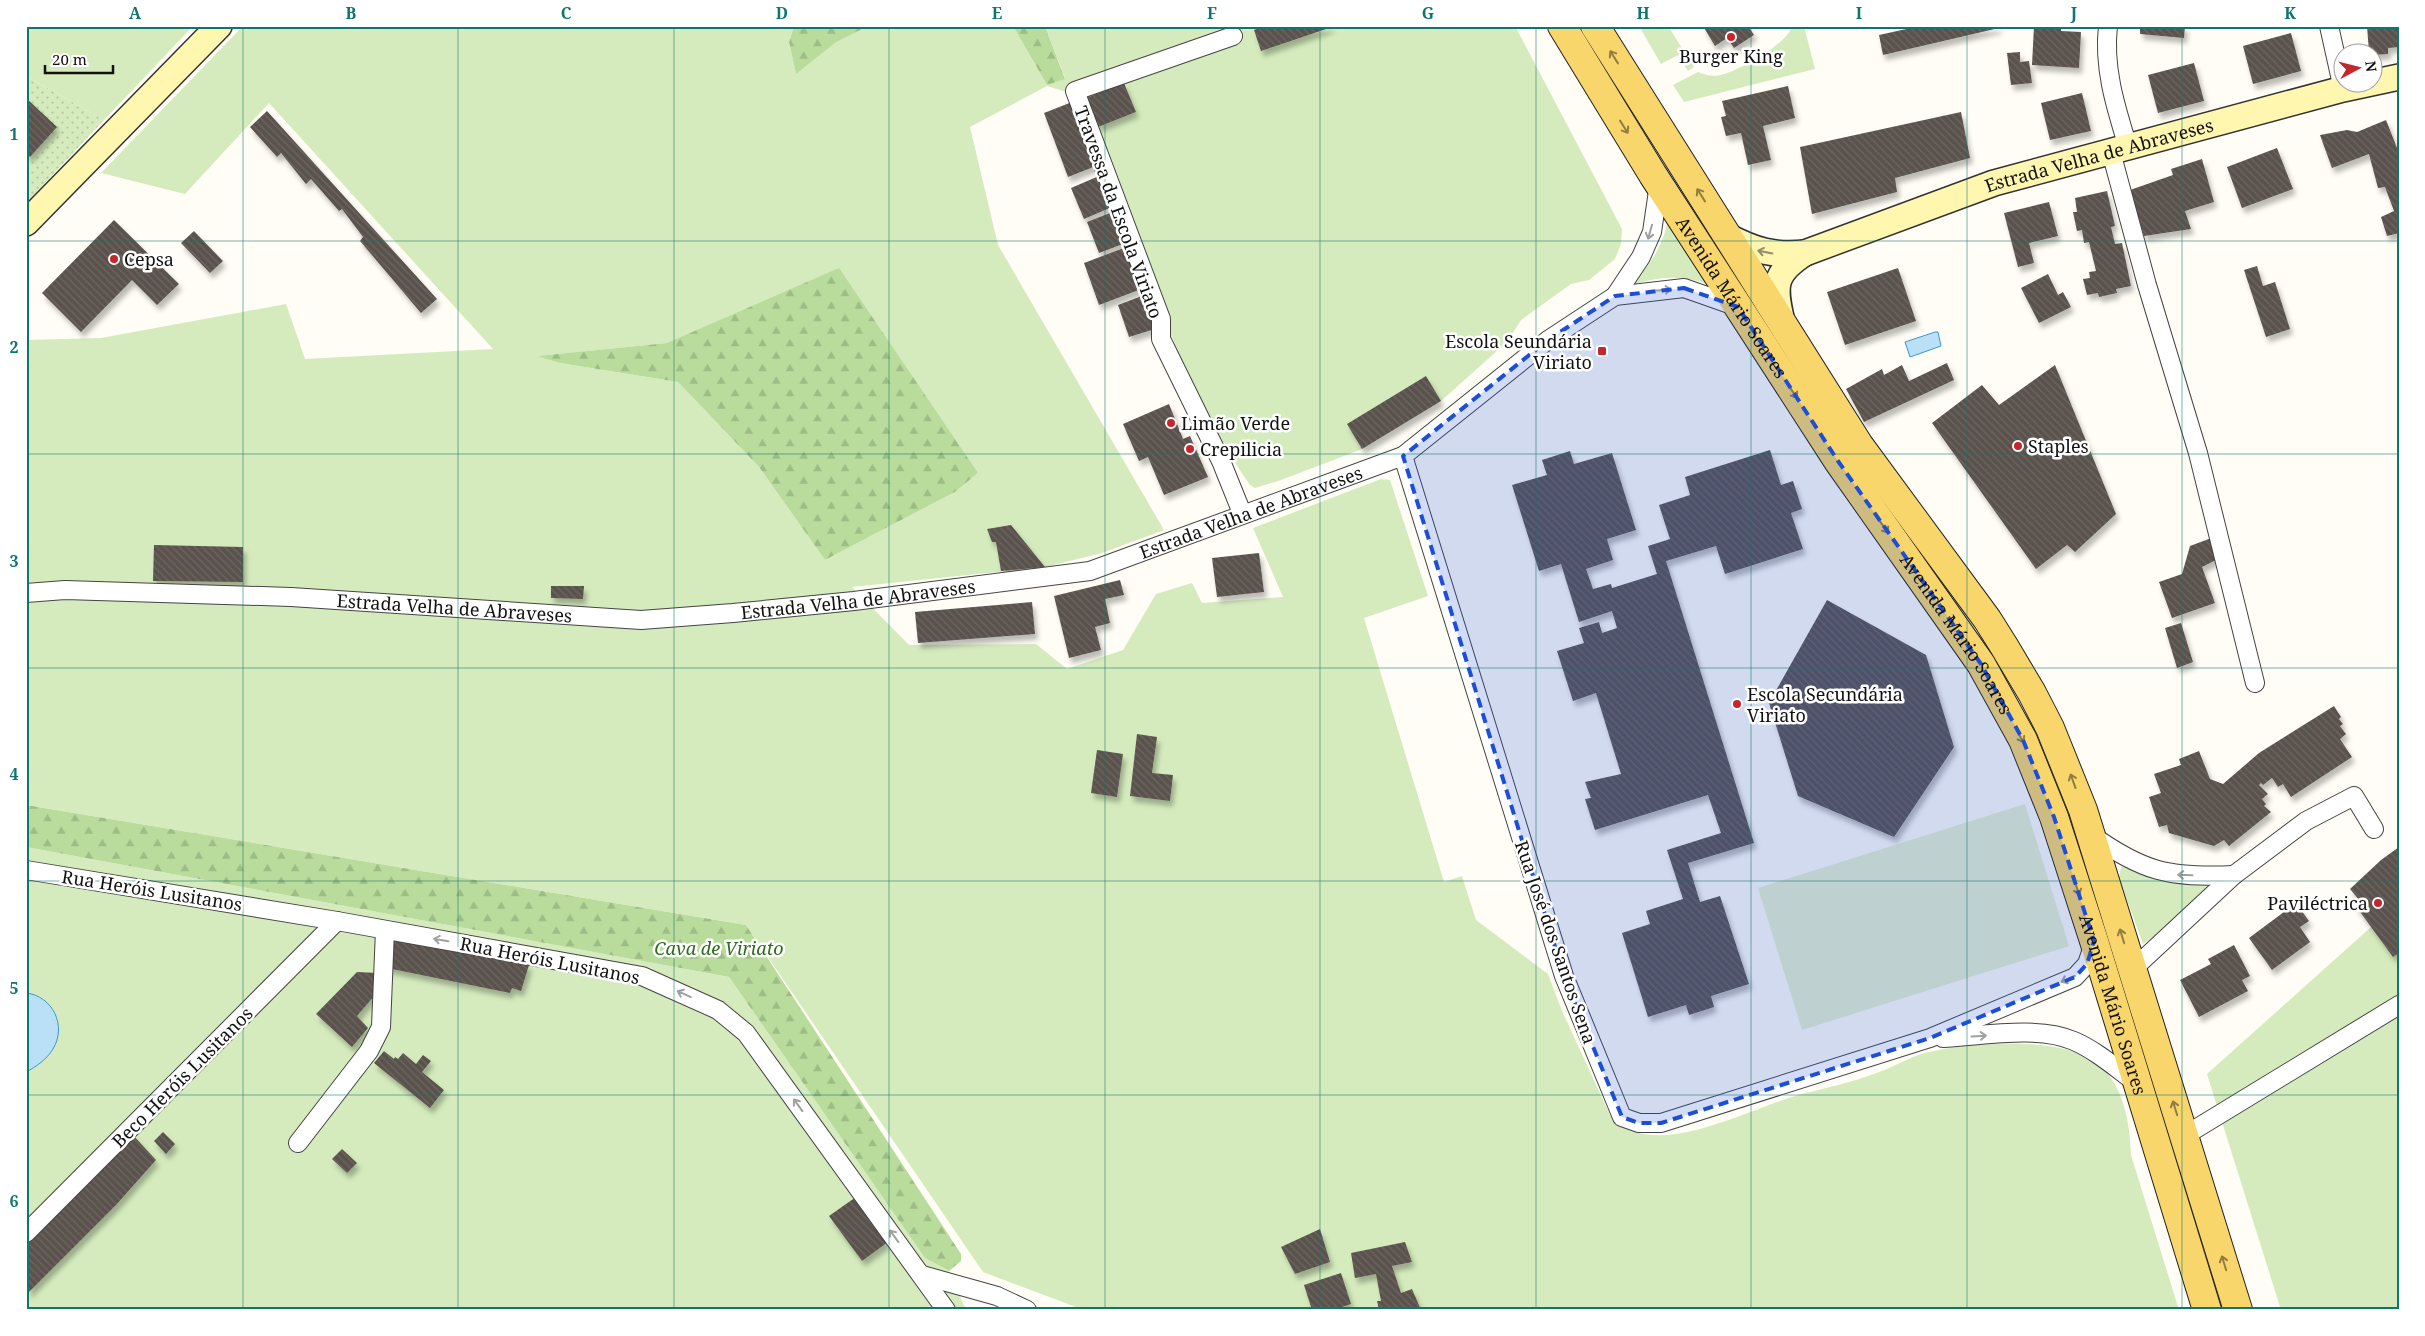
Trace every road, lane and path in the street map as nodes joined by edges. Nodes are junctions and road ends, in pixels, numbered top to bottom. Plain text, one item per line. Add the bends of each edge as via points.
1 (219, 26) edge
2 (1562, 26) edge
3 (1595, 26) edge
4 (2108, 26) edge
5 (2329, 26) edge
6 (1233, 36) dead end
7 (2333, 42) edge
8 (2399, 78) edge
9 (2382, 81) edge
10 (2332, 91) edge
11 (2119, 149) junction
12 (1659, 184) junction
13 (26, 222) edge
14 (1727, 236) junction
15 (1806, 253) junction
16 (1615, 296) junction
17 (1738, 307) junction
18 (1782, 322) junction
19 (1403, 456) junction
20 (1242, 513) junction
21 (26, 593) edge
22 (2255, 682) dead end
23 (2374, 829) dead end
24 (2090, 834) junction
25 (26, 870) edge
26 (2234, 875) junction
27 (337, 921) junction
28 (385, 930) junction
29 (2094, 941) junction
30 (2133, 970) junction
31 (2399, 1005) edge
32 (1930, 1038) junction
33 (2138, 1084) junction
34 (2184, 1136) junction
35 (298, 1143) dead end
36 (26, 1233) edge
37 (922, 1275) junction
38 (946, 1310) edge
39 (1027, 1310) edge
40 (2207, 1310) edge
41 (2238, 1310) edge

1 - 13 street
2 -> 12 main road, Avenida Mário Soares
14 -> 3 main road, Avenida Mário Soares
4 - 11 street via 2106,40
5 - 7 street
6 - 20 street, Travessa da Escola Viriato via 1075,91 1161,320 1161,338 1221,461
8 - 9 street, Estrada Velha de Abraveses
10 - 11 street, Estrada Velha de Abraveses
11 - 15 street, Estrada Velha de Abraveses via 1994,183
11 - 22 street via 2147,284 2198,453
12 -> 16 street via 1652,232 1640,258
12 - 17 main road, Avenida Mário Soares
15 -> 14 street via 1768,253
14 - 18 main road, Avenida Mário Soares
15 - 18 street via 1790,263 1776,285
16 -> 17 street via 1684,288
16 - 19 street, Estrada Velha de Abraveses via 1548,340
17 -> 29 main road, Avenida Mário Soares via 1838,461 1985,673 2023,740 2054,817
24 -> 18 main road, Avenida Mário Soares via 2050,728 2004,646 1859,445
19 - 20 street, Estrada Velha de Abraveses
19 - 32 street, Rua José dos Santos Sena via 1564,976 1622,1117 1639,1123 1661,1124
20 - 21 street, Estrada Velha de Abraveses via 1090,570 854,601 641,620 292,597 65,590
23 - 26 street via 2354,796 2306,821
26 -> 24 street via 2176,875 2161,871 2119,855
30 -> 24 main road, Avenida Mário Soares
25 - 27 street, Rua Heróis Lusitanos
26 - 30 street
27 - 28 street, Rua Heróis Lusitanos
27 - 36 street, Beco Heróis Lusitanos
28 - 35 street via 381,1027 369,1052
37 -> 28 street, Rua Heróis Lusitanos via 746,1033 718,1010 642,976
29 -> 32 street, Rua José dos Santos Sena via 2087,964 2075,977
29 - 33 main road, Avenida Mário Soares
34 -> 30 main road, Avenida Mário Soares
31 - 34 street
32 -> 33 street, Rua José dos Santos Sena via 2055,1035 2088,1048
33 - 40 main road, Avenida Mário Soares
41 -> 34 main road, Avenida Mário Soares
37 - 38 street, Rua Heróis Lusitanos
37 - 39 street via 997,1296

